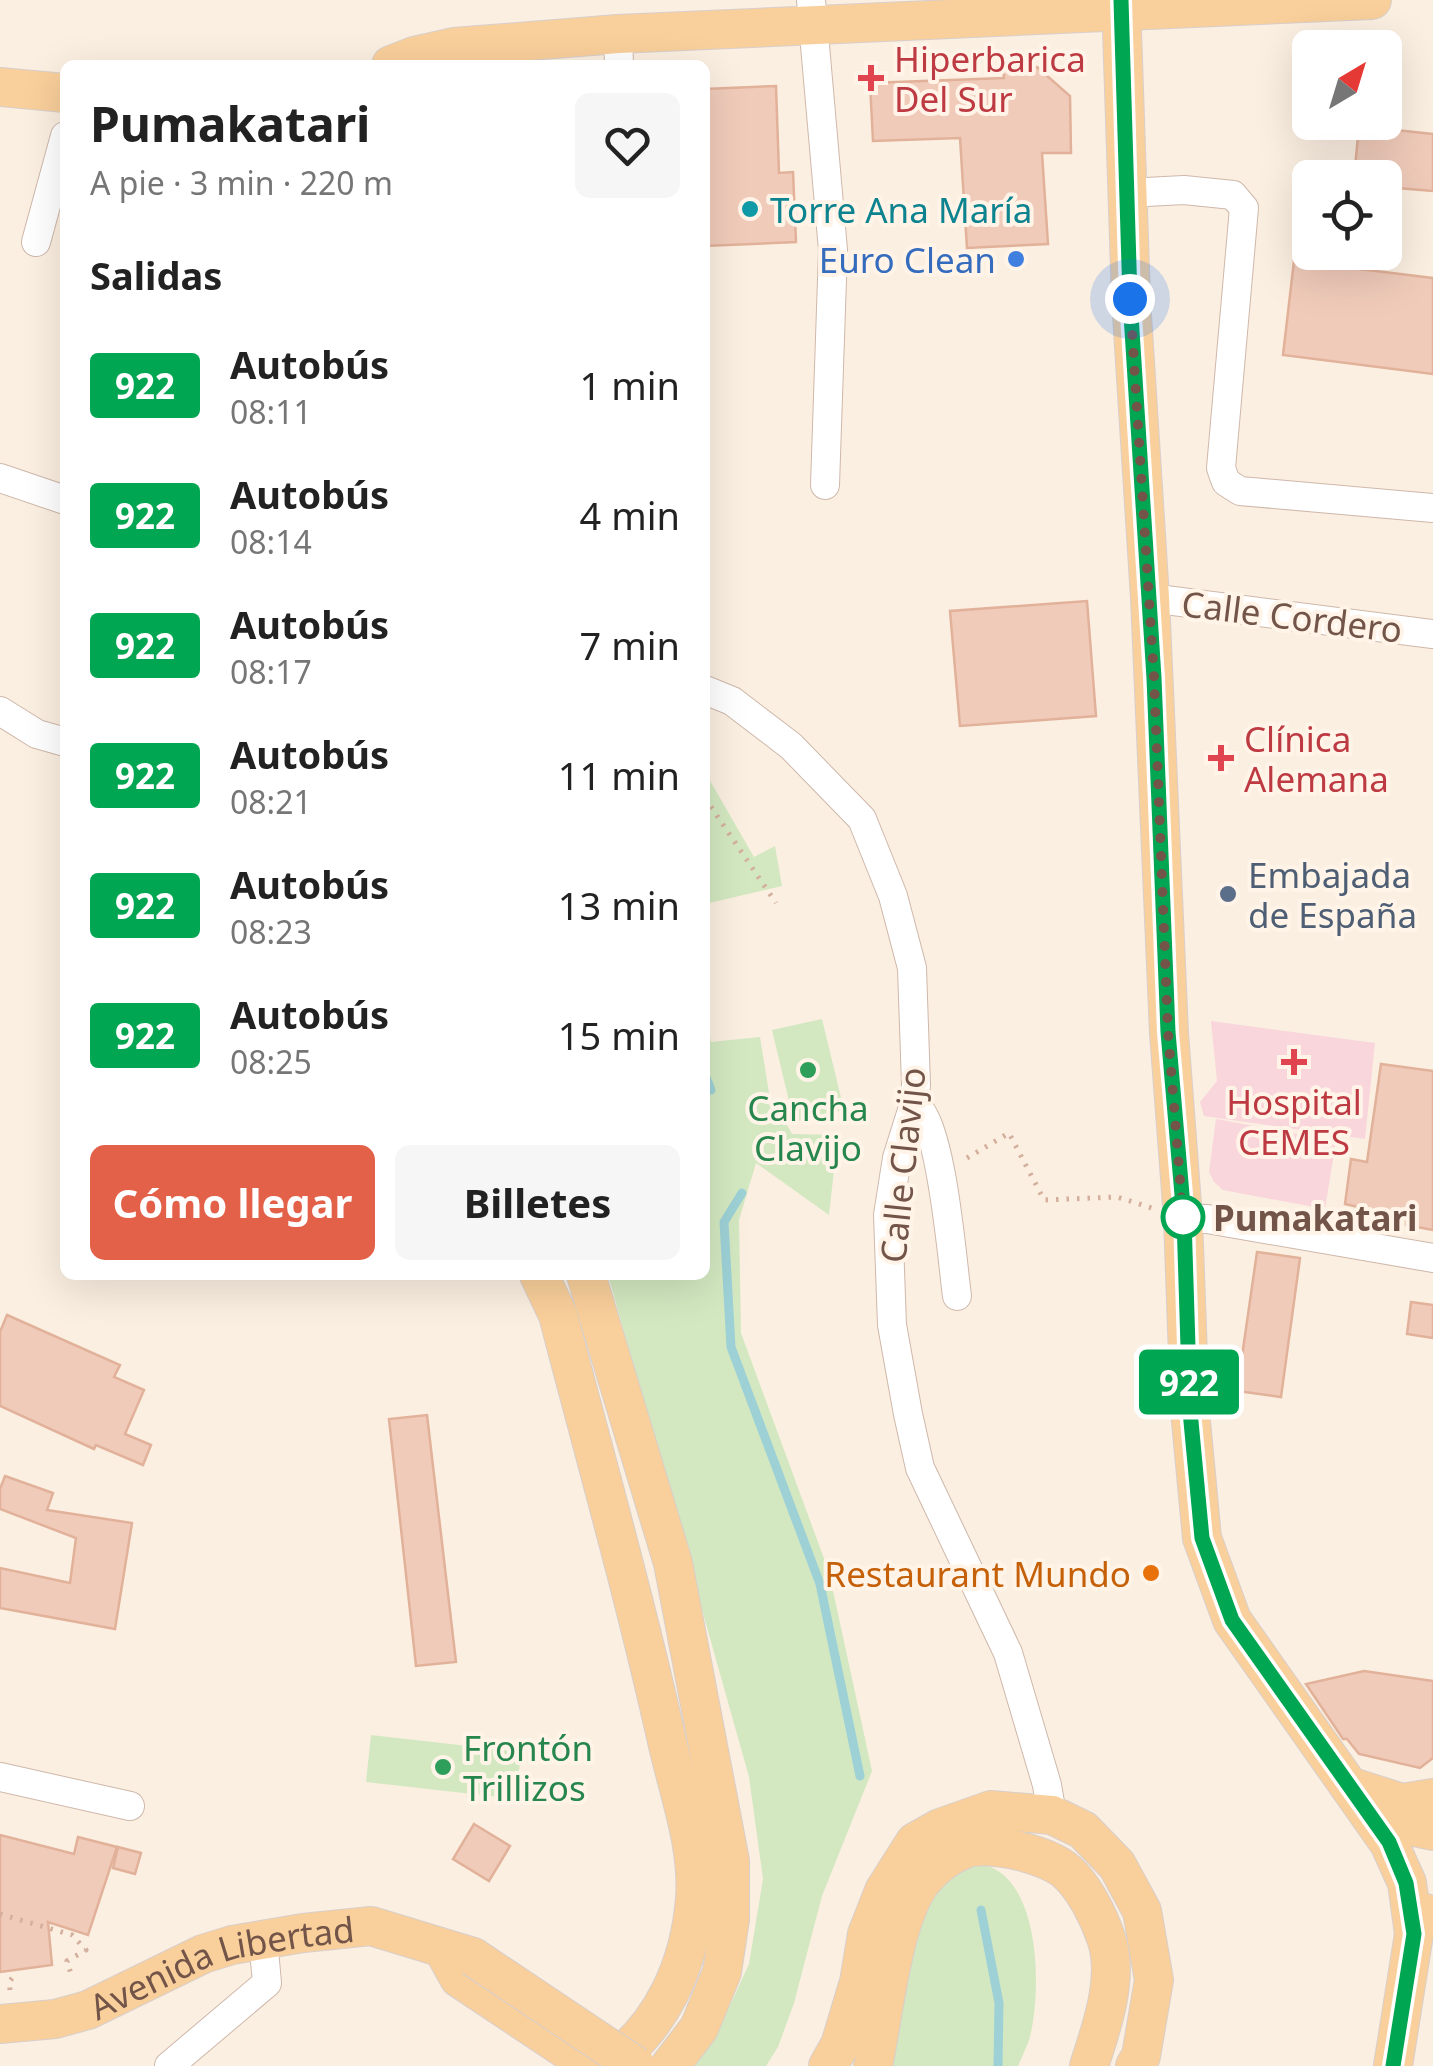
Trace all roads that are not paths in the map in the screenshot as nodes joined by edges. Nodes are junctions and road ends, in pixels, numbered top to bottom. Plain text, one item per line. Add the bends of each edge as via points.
1 (1372, 0) edge
2 (1122, 6) edge
3 (812, 13) edge
4 (617, 33) edge
5 (404, 60) edge
6 (0, 87) edge
7 (60, 93) edge
8 (60, 154) edge
9 (1127, 193) junction
10 (36, 242) dead end
11 (0, 478) edge
12 (825, 485) dead end
13 (60, 498) edge
14 (1433, 508) edge
15 (1150, 598) junction
16 (1433, 634) edge
17 (710, 692) edge
18 (0, 711) edge
19 (60, 741) edge
20 (914, 1104) junction
21 (1184, 1218) junction
22 (1433, 1258) edge
23 (542, 1280) edge
24 (588, 1280) edge
25 (957, 1296) dead end
26 (0, 1778) edge
27 (1360, 1790) junction
28 (1433, 1798) edge
29 (130, 1806) dead end
30 (1052, 1815) junction
31 (1433, 1831) edge
32 (1039, 1856) junction
33 (1433, 1896) edge
34 (1414, 1934) junction
35 (263, 1939) junction
36 (458, 1961) junction
37 (5, 2007) edge
38 (169, 2066) edge
39 (591, 2066) edge
40 (607, 2066) edge
41 (636, 2066) edge
42 (670, 2066) edge
43 (828, 2066) edge
44 (872, 2066) edge
45 (1089, 2066) edge
46 (1135, 2066) edge
47 (1393, 2066) edge

1 - 2 main road
2 - 3 main road
2 - 9 main road
3 - 4 main road
3 - 12 street via 833,250
4 - 5 main road via 454,47
6 - 7 main road
8 - 10 street
9 - 14 street via 1233,195 1244,208 1220,468 1226,482 1240,491
9 - 15 main road
11 - 13 street
15 - 16 street, Calle Cordero
15 - 21 main road via 1168,1032
17 - 20 street, Calle Clavijo via 791,746 862,819 912,968
18 - 19 street
20 - 25 street via 927,1116 941,1172
20 - 30 street, Calle Clavijo via 888,1215 892,1325 908,1414 920,1468 1008,1654
21 - 22 street
21 - 27 main road via 1202,1538 1232,1620
23 - 40 main road via 558,1315 655,1689 696,1893 691,1937 660,2012 633,2048
24 - 42 main road via 673,1563 730,1861 722,1972 699,2028
26 - 29 street
27 - 28 main road via 1402,1803
27 - 31 main road via 1400,1820
27 - 34 main road via 1406,1883
30 - 32 main road
30 - 43 main road via 991,1810 915,1842 867,1934 859,1982
30 - 46 main road via 1083,1830 1117,1865 1142,1911 1154,1980
32 - 44 main road via 969,1848 922,1882 893,1954
32 - 45 main road via 1067,1872 1108,1941 1110,1975
33 - 34 main road
34 - 47 main road
35 - 36 main road, Avenida Libertad via 371,1926 400,1932
35 - 37 main road, Avenida Libertad via 203,1954 88,2010 55,2018
35 - 38 street via 267,1983
36 - 39 main road
36 - 41 main road, bridge

